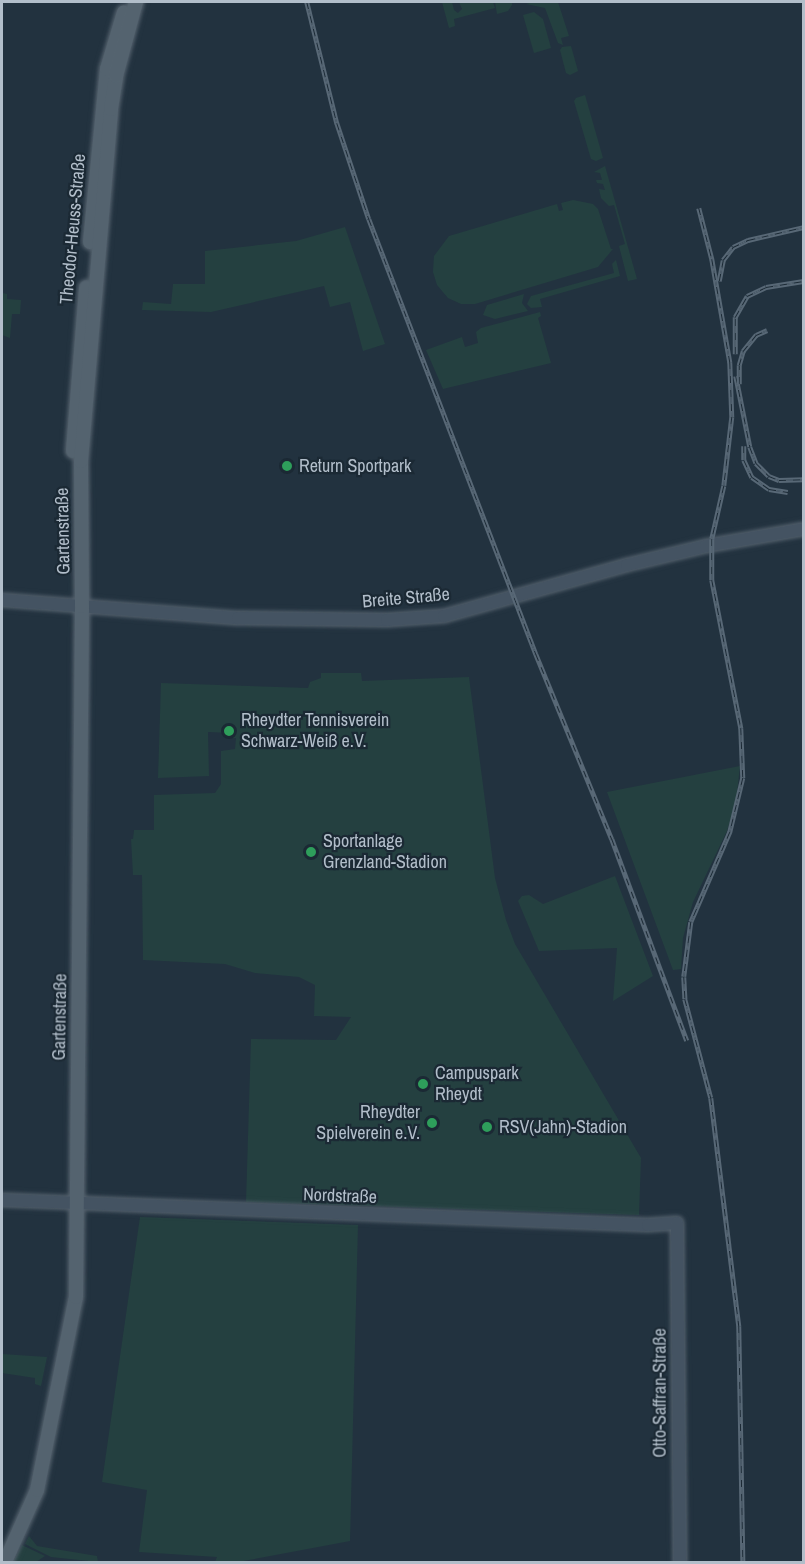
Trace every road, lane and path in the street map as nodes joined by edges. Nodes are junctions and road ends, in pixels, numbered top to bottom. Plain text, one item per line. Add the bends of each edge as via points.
1 (127, 2) edge
2 (136, 2) edge
3 (77, 462) junction
4 (804, 529) edge
5 (2, 600) edge
6 (78, 606) junction
7 (2, 1200) edge
8 (71, 1203) junction
9 (677, 1223) joint
10 (2, 1553) edge
11 (5, 1563) edge
12 (680, 1563) edge

1 - 3 main road, Theodor-Heuss-Straße via 107,69 102,105
2 - 3 main road, Theodor-Heuss-Straße via 113,99
3 - 6 main road, Gartenstraße
4 - 6 main road, Breite Straße via 627,565 444,616 285,620
5 - 6 main road, Breite Straße
6 - 8 main road, Gartenstraße
7 - 8 main road, Nordstraße
8 - 9 main road, Nordstraße
8 - 10 main road, Gartenstraße via 67,1295 40,1451 31,1491
8 - 11 main road, Gartenstraße via 76,1297 37,1490
9 - 12 main road, Otto-Saffran-Straße

